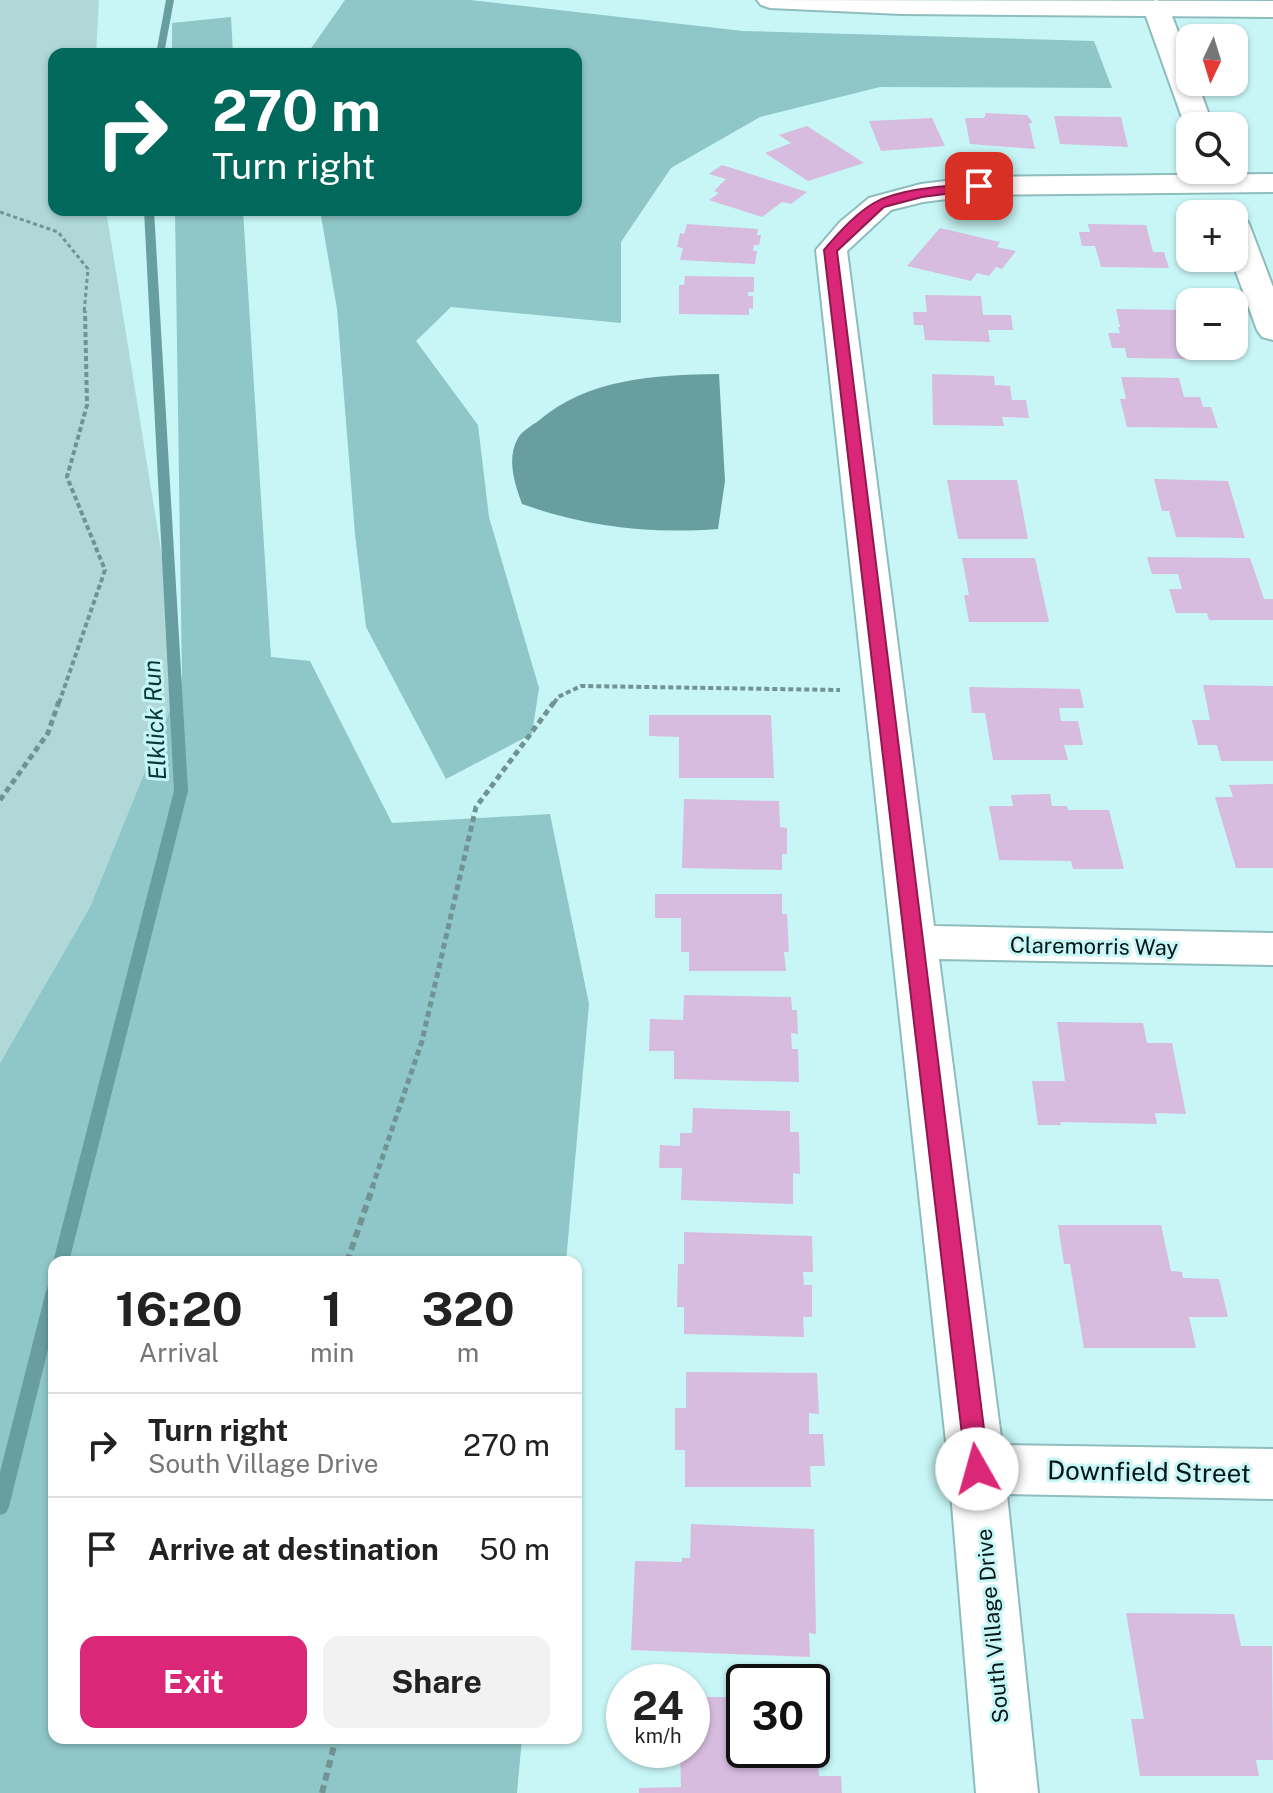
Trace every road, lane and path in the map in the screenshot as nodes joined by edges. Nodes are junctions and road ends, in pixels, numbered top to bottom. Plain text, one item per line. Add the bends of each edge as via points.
1 (770, 0) edge
2 (1156, 8) junction
3 (1273, 9) edge
4 (1194, 112) edge
5 (1273, 183) edge
6 (1221, 189) edge
7 (0, 212) edge
8 (1248, 255) edge
9 (1267, 297) edge
10 (1273, 330) edge
11 (884, 691) junction
12 (0, 800) edge
13 (914, 942) junction
14 (1273, 949) edge
15 (349, 1256) edge
16 (977, 1469) junction
17 (1273, 1474) edge
18 (334, 1744) edge
19 (322, 1793) edge
20 (1007, 1793) edge

1 - 2 street
2 - 3 street
2 - 4 street
5 - 6 street, South Village Drive
6 - 11 street, South Village Drive via 979,186 921,193 880,204 831,250
7 - 12 path via 58,232 88,269 87,405 67,477 105,570 48,733
8 - 9 street
9 - 10 street
11 - 13 street, South Village Drive
11 - 15 path via 581,686 558,697 476,807 422,1041
13 - 14 street, Claremorris Way
13 - 16 street, South Village Drive
16 - 17 street, Downfield Street
16 - 20 street, South Village Drive
18 - 19 path

